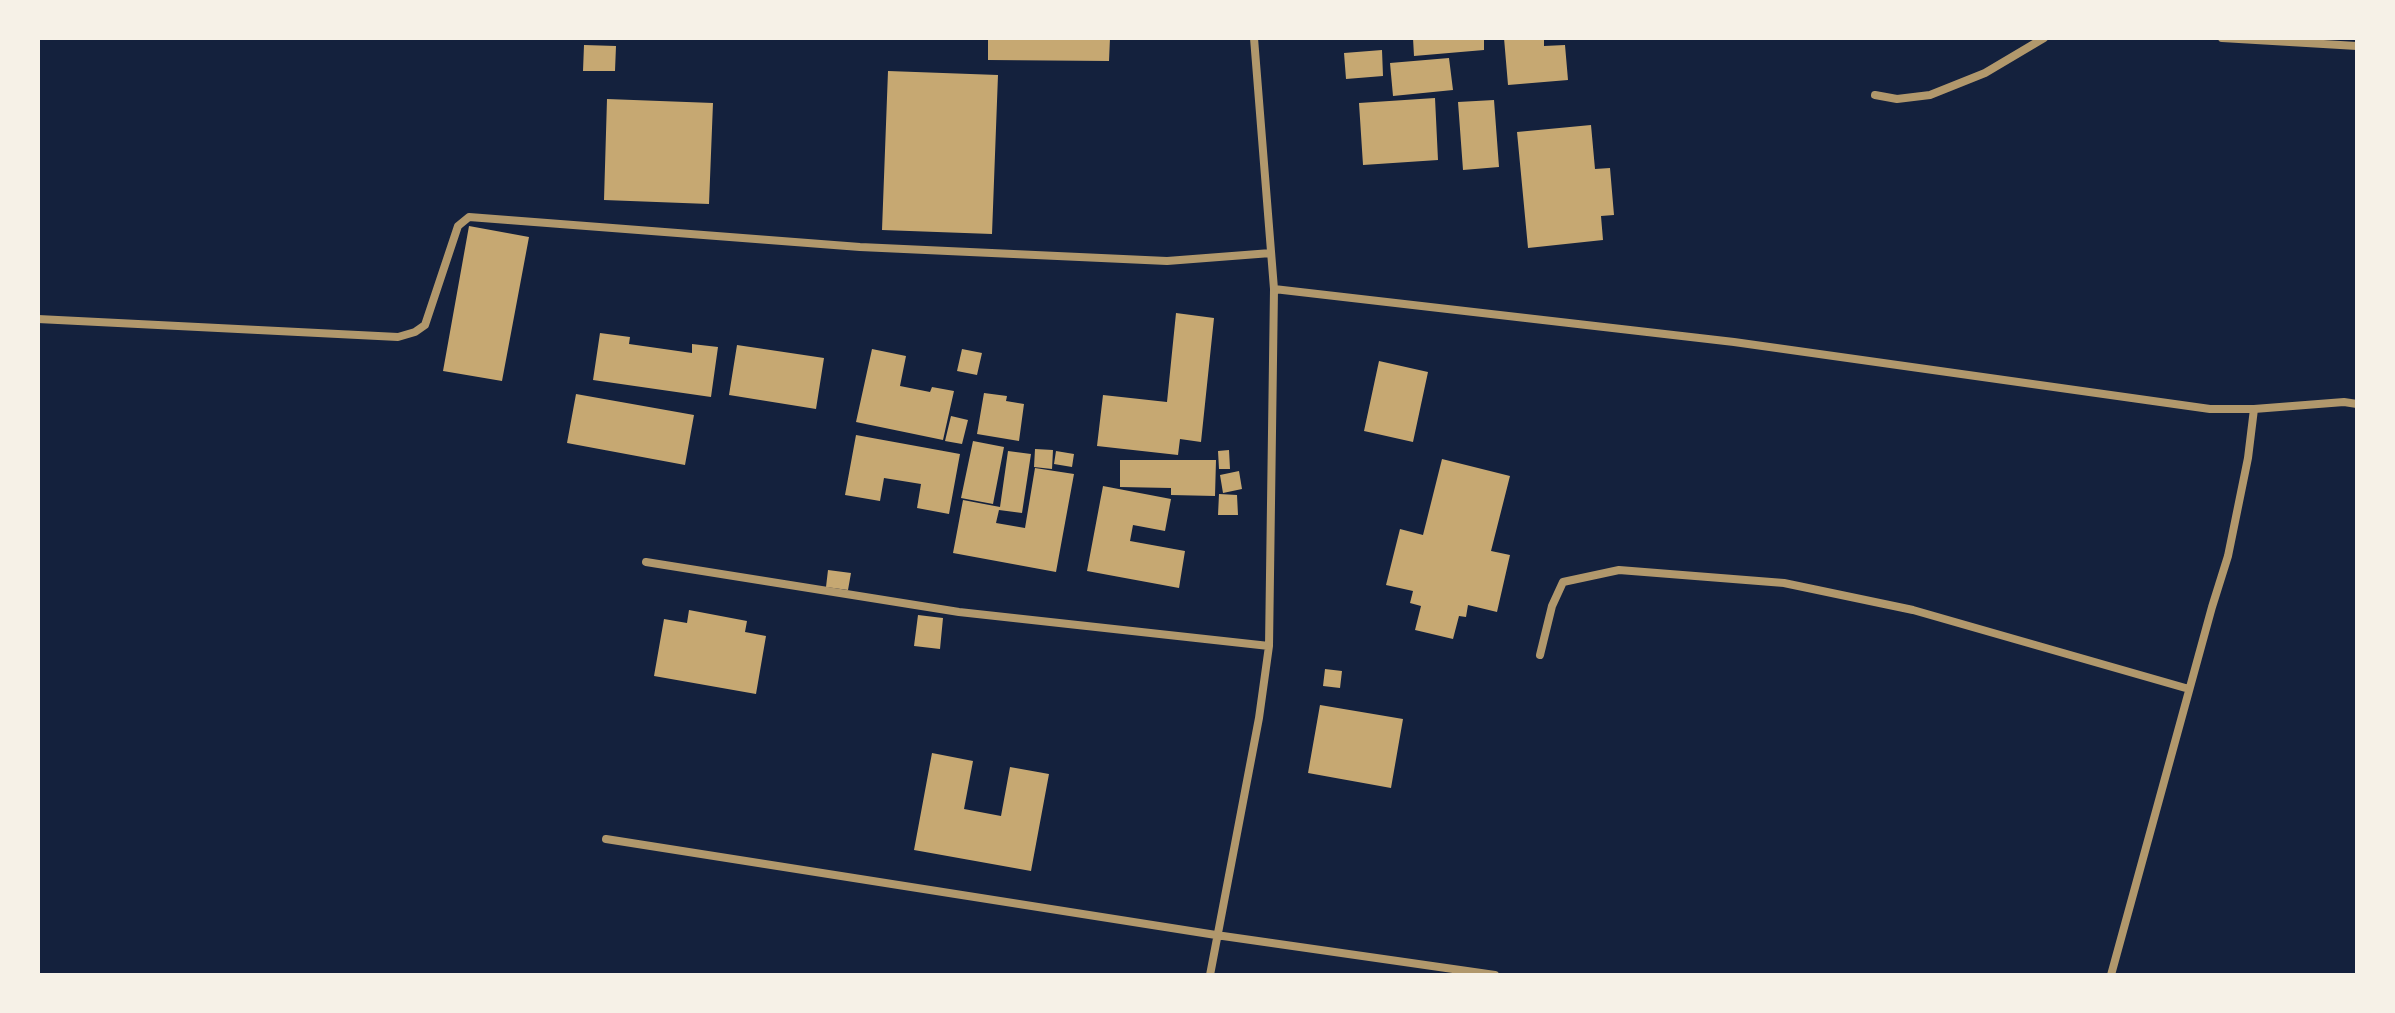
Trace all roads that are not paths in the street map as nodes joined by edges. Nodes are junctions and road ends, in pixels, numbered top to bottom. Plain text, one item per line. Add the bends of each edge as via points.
1 (1254, 38) edge
2 (2044, 38) edge
3 (2222, 38) edge
4 (2357, 46) edge
5 (1875, 95) dead end
6 (1271, 253) junction
7 (1274, 289) junction
8 (38, 319) edge
9 (2357, 404) edge
10 (2254, 409) junction
11 (646, 562) dead end
12 (1269, 646) junction
13 (1540, 655) dead end
14 (2189, 689) junction
15 (606, 839) dead end
16 (1216, 935) junction
17 (1210, 975) edge
18 (1495, 975) edge
19 (2111, 975) edge

1 - 6 street
2 - 5 street via 1985,73 1930,95
3 - 4 street
6 - 7 street
6 - 8 street via 1167,261 860,247 469,217 458,226 425,325 398,337
7 - 10 street via 1734,342 2210,409
7 - 12 street
9 - 10 street
10 - 14 street via 2228,556
11 - 12 street via 959,612
12 - 16 street
13 - 14 street via 1563,582 1619,570 1784,583 1898,607
14 - 19 street
15 - 16 street
16 - 17 street
16 - 18 street

